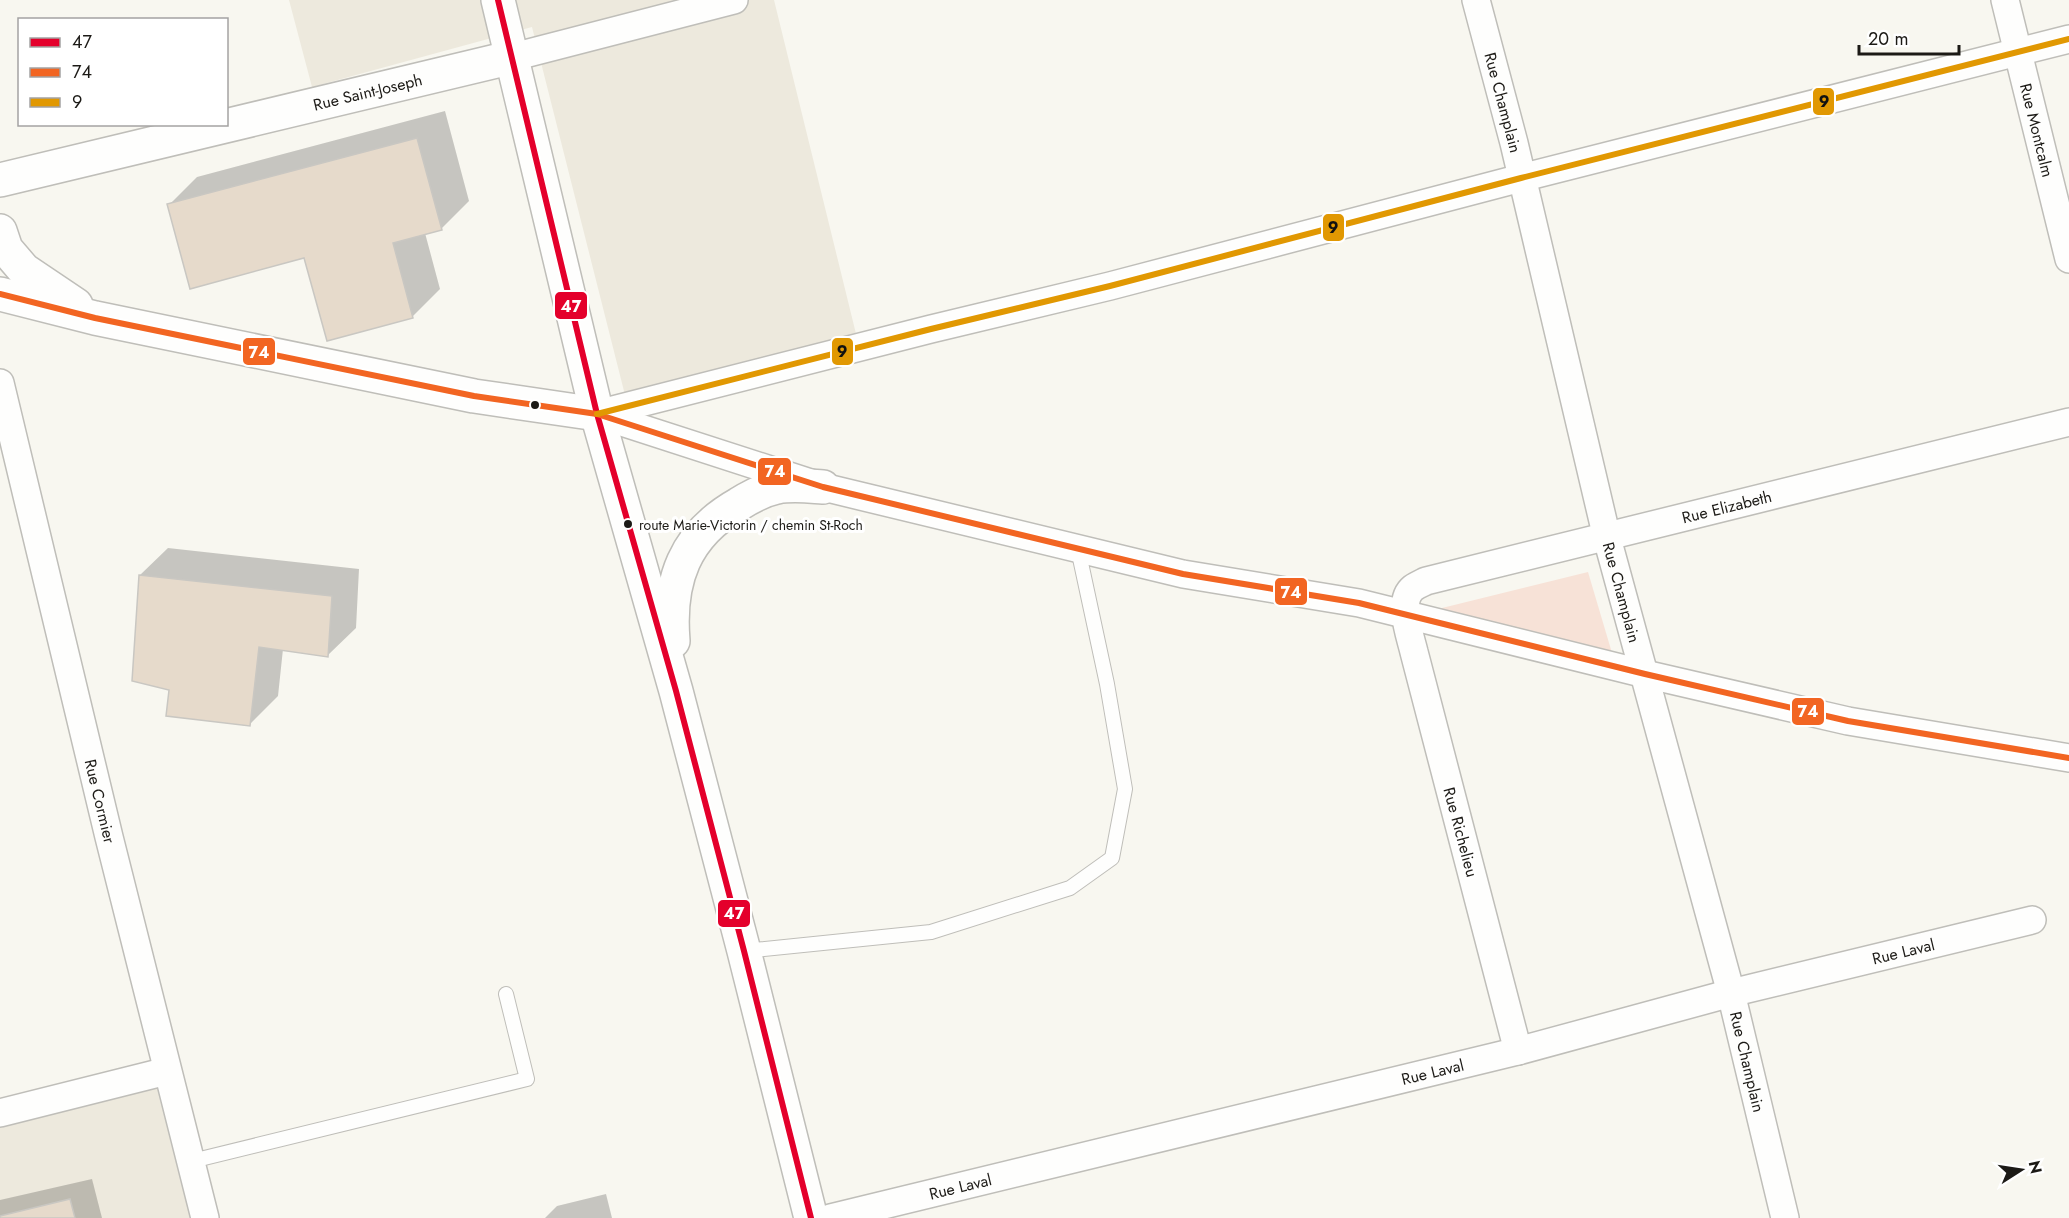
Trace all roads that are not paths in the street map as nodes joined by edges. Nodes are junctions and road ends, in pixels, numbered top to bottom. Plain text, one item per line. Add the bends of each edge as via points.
1 (498, 0) edge
2 (734, 0) edge
3 (1476, 0) edge
4 (2005, 0) edge
5 (2069, 39) edge
6 (2017, 52) junction
7 (513, 57) junction
8 (228, 125) edge
9 (224, 126) edge
10 (7, 178) edge
11 (1521, 178) junction
12 (0, 206) edge
13 (0, 231) edge
14 (2069, 259) edge
15 (0, 294) edge
16 (95, 318) junction
17 (0, 383) edge
18 (597, 414) junction
19 (2069, 422) edge
20 (823, 487) junction
21 (1607, 538) junction
22 (1078, 549) junction
23 (1405, 614) junction
24 (1645, 674) junction
25 (676, 691) junction
26 (2069, 758) edge
27 (2032, 920) dead end
28 (744, 951) junction
29 (1731, 993) junction
30 (506, 994) dead end
31 (1518, 1051) junction
32 (167, 1071) junction
33 (0, 1113) edge
34 (192, 1161) junction
35 (205, 1218) edge
36 (811, 1218) edge
37 (830, 1218) edge
38 (1785, 1218) edge

1 - 7 main road
2 - 7 street, Rue Saint-Joseph
3 - 11 street, Rue Champlain
4 - 6 street, Rue Montcalm
5 - 6 street
6 - 11 street
6 - 14 street, Rue Montcalm
7 - 8 main road, Rue Saint-Joseph
7 - 18 main road
9 - 10 main road, Rue Saint-Joseph
10 - 12 main road
11 - 18 street
11 - 21 street, Rue Champlain
13 - 16 main road via 6,249 24,270
15 - 16 main road
16 - 18 main road via 474,396
17 - 32 street, Rue Cormier
18 - 20 street
18 - 25 main road
19 - 21 street, Rue Elizabeth
20 - 22 street
20 - 25 main road via 796,485 751,497 701,532 683,557 675,589 671,620
21 - 23 street, Rue Elizabeth via 1426,581 1412,588
21 - 24 street, Rue Champlain
22 - 23 street via 1183,574
22 - 28 lane via 1125,789 1112,858 1070,888 931,932
23 - 24 street
23 - 31 street, Rue Richelieu
24 - 26 street via 1848,721
24 - 29 street, Rue Champlain
25 - 28 main road
27 - 29 street, Rue Laval
28 - 36 main road
29 - 31 street, Rue Laval
29 - 38 street, Rue Champlain
30 - 34 lane via 527,1079
31 - 37 street, Rue Laval
32 - 33 street
32 - 34 street, Rue Cormier
34 - 35 street, Rue Cormier

